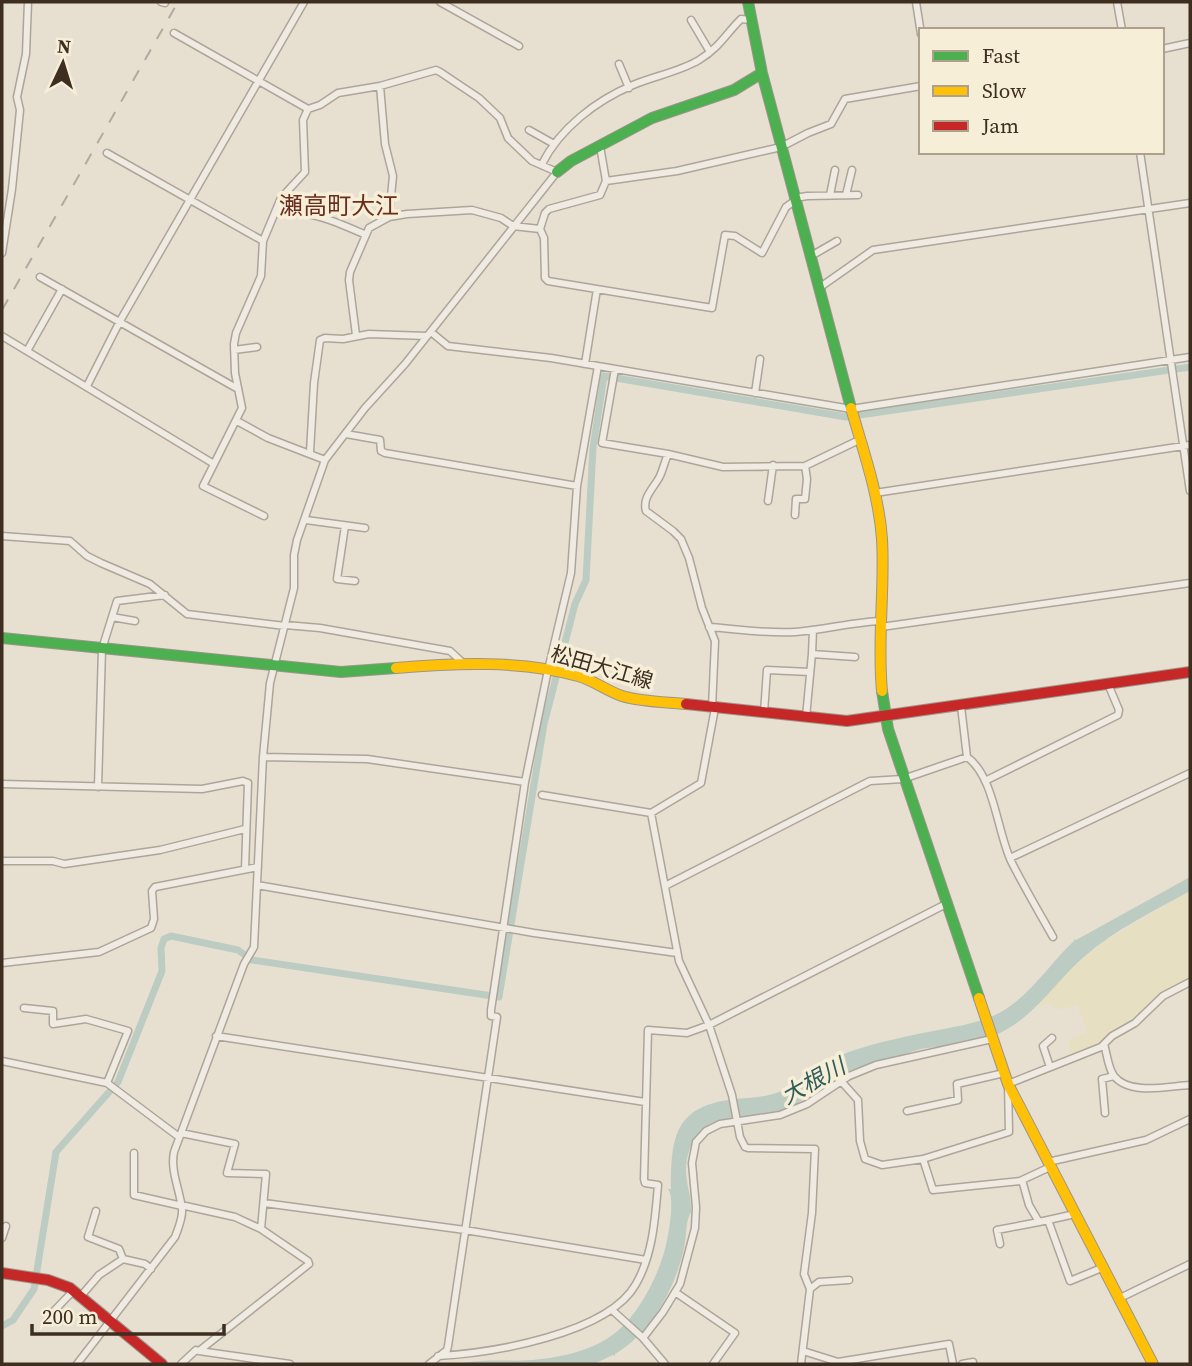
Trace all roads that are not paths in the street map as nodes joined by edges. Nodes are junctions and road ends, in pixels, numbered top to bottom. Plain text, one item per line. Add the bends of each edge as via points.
1 (28, 2) edge
2 (304, 2) edge
3 (440, 2) edge
4 (748, 2) edge
5 (916, 2) edge
6 (1117, 2) edge
7 (691, 20) dead end
8 (751, 20) junction
9 (920, 28) edge
10 (1122, 28) edge
11 (174, 33) dead end
12 (1190, 43) edge
13 (519, 46) dead end
14 (1164, 50) edge
15 (710, 52) junction
16 (619, 64) dead end
17 (762, 73) junction
18 (258, 82) junction
19 (380, 86) junction
20 (919, 86) edge
21 (629, 88) junction
22 (308, 109) junction
23 (529, 130) dead end
24 (554, 144) junction
25 (600, 146) junction
26 (781, 147) junction
27 (107, 153) dead end
28 (1140, 154) edge
29 (542, 164) junction
30 (835, 170) dead end
31 (852, 170) dead end
32 (556, 172) junction
33 (606, 181) junction
34 (830, 195) junction
35 (846, 195) junction
36 (858, 195) dead end
37 (191, 199) junction
38 (796, 199) junction
39 (1190, 203) edge
40 (1148, 210) junction
41 (275, 213) junction
42 (389, 217) junction
43 (513, 226) junction
44 (540, 229) junction
45 (366, 235) junction
46 (263, 241) junction
47 (837, 241) dead end
48 (2, 253) edge
49 (811, 256) junction
50 (40, 277) dead end
51 (819, 288) junction
52 (62, 289) junction
53 (597, 289) junction
54 (120, 321) junction
55 (429, 334) junction
56 (356, 335) junction
57 (2, 336) edge
58 (257, 347) dead end
59 (234, 350) junction
60 (27, 351) junction
61 (1190, 358) edge
62 (760, 359) dead end
63 (1171, 362) junction
64 (585, 364) junction
65 (598, 366) junction
66 (615, 369) junction
67 (87, 386) junction
68 (238, 389) junction
69 (755, 393) junction
70 (851, 410) junction
71 (237, 421) junction
72 (346, 434) junction
73 (859, 440) junction
74 (1187, 445) edge
75 (310, 452) junction
76 (668, 454) junction
77 (325, 460) junction
78 (214, 464) junction
79 (773, 465) junction
80 (805, 466) junction
81 (577, 486) junction
82 (1190, 491) edge
83 (875, 493) junction
84 (768, 501) dead end
85 (795, 515) dead end
86 (264, 516) dead end
87 (306, 520) junction
88 (345, 526) junction
89 (365, 528) dead end
90 (2, 536) edge
91 (355, 581) dead end
92 (1190, 583) edge
93 (165, 595) junction
94 (112, 617) junction
95 (135, 621) dead end
96 (881, 624) junction
97 (285, 626) junction
98 (709, 626) junction
99 (813, 630) junction
100 (2, 638) edge
101 (102, 649) junction
102 (812, 654) junction
103 (855, 657) dead end
104 (462, 663) junction
105 (272, 667) junction
106 (549, 671) junction
107 (1190, 672) edge
108 (810, 673) junction
109 (1108, 684) junction
110 (961, 706) junction
111 (713, 708) junction
112 (765, 713) junction
113 (884, 716) junction
114 (806, 718) junction
115 (263, 757) junction
116 (967, 757) junction
117 (1190, 773) edge
118 (903, 779) junction
119 (985, 781) junction
120 (525, 782) junction
121 (2, 784) edge
122 (98, 787) junction
123 (542, 795) dead end
124 (651, 813) junction
125 (245, 829) junction
126 (1010, 858) junction
127 (2, 861) edge
128 (258, 867) junction
129 (246, 869) junction
130 (257, 886) junction
131 (665, 886) junction
132 (948, 903) junction
133 (503, 926) junction
134 (1053, 937) dead end
135 (677, 953) junction
136 (2, 963) edge
137 (1190, 982) edge
138 (24, 1008) dead end
139 (709, 1025) junction
140 (216, 1036) junction
141 (1052, 1038) dead end
142 (992, 1039) junction
143 (1104, 1044) junction
144 (2, 1061) edge
145 (1050, 1067) junction
146 (1114, 1076) junction
147 (488, 1078) junction
148 (1006, 1079) junction
149 (841, 1081) junction
150 (107, 1083) junction
151 (1190, 1085) edge
152 (645, 1102) junction
153 (907, 1111) dead end
154 (1105, 1113) dead end
155 (1190, 1119) edge
156 (737, 1121) junction
157 (180, 1135) junction
158 (134, 1153) dead end
159 (923, 1159) junction
160 (1049, 1164) junction
161 (1022, 1180) junction
162 (264, 1203) junction
163 (181, 1206) junction
164 (96, 1211) dead end
165 (1075, 1214) junction
166 (1048, 1220) junction
167 (1039, 1222) junction
168 (6, 1226) dead end
169 (261, 1229) junction
170 (466, 1230) junction
171 (2, 1238) edge
172 (1000, 1244) dead end
173 (123, 1259) junction
174 (646, 1260) junction
175 (1190, 1264) edge
176 (1104, 1268) junction
177 (150, 1269) junction
178 (2, 1273) edge
179 (849, 1280) dead end
180 (810, 1289) junction
181 (675, 1292) junction
182 (77, 1293) junction
183 (1120, 1298) junction
184 (612, 1310) junction
185 (53, 1312) dead end
186 (111, 1320) junction
187 (643, 1338) junction
188 (199, 1351) junction
189 (803, 1351) junction
190 (437, 1356) junction
191 (77, 1364) edge
192 (162, 1364) edge
193 (181, 1364) edge
194 (290, 1364) edge
195 (429, 1364) edge
196 (665, 1364) edge
197 (713, 1364) edge
198 (800, 1364) edge
199 (953, 1364) edge
200 (962, 1364) edge
201 (973, 1364) edge
202 (1153, 1364) edge

1 - 48 street
2 - 18 street
3 - 13 street
4 - 8 street
5 - 9 street
6 - 10 street
7 - 15 street
8 - 15 street via 741,19
8 - 17 street
11 - 18 street
12 - 14 street
15 - 21 street via 692,64
16 - 21 street
17 - 25 street via 734,90 652,118
17 - 26 street
18 - 22 street
18 - 37 street
19 - 22 street via 338,93
19 - 29 street via 436,70 479,98 500,118 508,138 531,161
19 - 42 street via 393,176
20 - 26 street via 845,99 831,124
21 - 24 street via 594,106
22 - 41 street via 303,120 305,172 281,198
23 - 24 street
24 - 29 street
25 - 32 street
25 - 33 street
26 - 33 street via 677,171
26 - 38 street
27 - 37 street
28 - 40 street
29 - 32 street
30 - 34 street
31 - 35 street
32 - 43 street
33 - 44 street via 600,195 549,209
34 - 35 street
34 - 38 street
35 - 36 street
37 - 46 street
37 - 54 street
38 - 49 street
38 - 53 street via 786,207 762,253 725,235 712,308
39 - 40 street
40 - 51 street via 873,250
40 - 63 street
41 - 45 street via 299,211
41 - 46 street
42 - 43 street via 472,210
42 - 45 street via 369,228
43 - 44 street
43 - 55 street
44 - 53 street via 545,278
45 - 56 street via 349,280
46 - 59 street via 261,276 236,333
47 - 49 street
49 - 51 street
50 - 52 street
51 - 70 street
52 - 54 street
52 - 60 street
53 - 64 street
54 - 67 street
54 - 68 street
55 - 56 street
55 - 64 street via 447,346
55 - 72 street
56 - 75 street via 320,340
57 - 60 street
58 - 59 street
59 - 68 street
60 - 67 street
61 - 63 street
62 - 69 street
63 - 70 street
63 - 74 street
64 - 65 street
65 - 66 street
65 - 81 street
66 - 69 street
66 - 76 street via 602,443
67 - 78 street
68 - 71 street via 242,408
69 - 70 street
70 - 73 street
71 - 75 street via 268,438
71 - 78 street
72 - 77 street
72 - 81 street via 380,440 381,451 386,453
73 - 80 street
73 - 83 street
74 - 82 street
74 - 83 street
75 - 77 street
76 - 79 street via 723,467
76 - 98 street via 646,497 646,512 681,539
77 - 87 street
78 - 86 street via 203,486
79 - 80 street
79 - 84 street
80 - 85 street via 805,499 796,499
81 - 106 street via 571,573
83 - 96 street via 884,542
87 - 88 street
87 - 97 street via 294,555 294,588
88 - 89 street
88 - 91 street via 337,579
90 - 93 street via 71,541 87,556
92 - 96 street
93 - 94 street via 117,601
93 - 97 street via 187,614
94 - 95 street
94 - 101 street
96 - 99 street via 850,622
96 - 113 street
97 - 104 street via 450,651
97 - 105 street
98 - 99 street
98 - 111 street via 715,641
99 - 102 street
100 - 101 street, 松田大江線
101 - 105 street, 松田大江線
101 - 122 street
102 - 103 street
102 - 108 street
104 - 105 street, 松田大江線 via 341,672
104 - 106 street, 松田大江線
105 - 115 street
106 - 111 street, 松田大江線 via 579,676 636,699
106 - 120 street
107 - 109 street, 松田大江線
108 - 112 street via 767,670
108 - 114 street
109 - 110 street, 松田大江線
109 - 119 street via 1118,715
110 - 113 street, 松田大江線
110 - 116 street
111 - 112 street, 松田大江線
111 - 124 street via 701,783
112 - 114 street, 松田大江線
113 - 114 street, 松田大江線 via 846,721
113 - 118 street
115 - 120 street via 367,759
115 - 128 street
116 - 118 street
116 - 119 street
117 - 126 street
118 - 131 street via 870,781
118 - 132 street
119 - 126 street
120 - 133 street
121 - 122 street
122 - 125 street via 202,789 243,781 248,783
123 - 124 street
124 - 131 street
125 - 127 street via 150,852 64,864
125 - 129 street
126 - 134 street
128 - 129 street
128 - 130 street
129 - 136 street via 155,887 151,928 99,952
130 - 133 street
130 - 140 street via 254,947
131 - 135 street
132 - 139 street
132 - 142 street
133 - 135 street
133 - 147 street via 491,1010 491,1016 497,1017
135 - 139 street
137 - 143 street via 1163,996
138 - 150 street via 53,1012 54,1024 86,1019 128,1031
139 - 152 street via 687,1033 648,1030
139 - 156 street
140 - 147 street
140 - 157 street
141 - 145 street via 1044,1046
142 - 148 street
142 - 149 street via 876,1065
143 - 145 street
143 - 146 street
144 - 150 street
145 - 148 street
146 - 151 street via 1140,1088
146 - 154 street via 1102,1079
147 - 152 street
147 - 170 street
148 - 153 street via 957,1084 958,1100
148 - 159 street via 1009,1132
148 - 160 street
149 - 156 street via 807,1104 780,1115
149 - 159 street via 858,1100 864,1159 882,1165
150 - 157 street
152 - 174 street via 644,1179 658,1185
155 - 160 street via 1146,1140
156 - 180 street via 748,1148 815,1149 804,1274
156 - 181 street via 706,1131 696,1142 692,1163 695,1228
157 - 162 street via 235,1144 228,1173 266,1174
157 - 163 street via 173,1166
158 - 163 street via 134,1195
159 - 161 street via 933,1190
160 - 161 street
160 - 165 street
161 - 167 street
162 - 169 street
162 - 170 street
163 - 169 street via 235,1217
163 - 177 street via 174,1237
164 - 173 street via 88,1237 119,1250
165 - 166 street
165 - 176 street
166 - 167 street
166 - 176 street via 1070,1281
167 - 172 street via 997,1230
168 - 171 street
169 - 188 street via 309,1264
170 - 174 street
170 - 190 street via 448,1346
173 - 177 street
173 - 182 street
174 - 184 street via 628,1296
175 - 183 street
176 - 183 street
177 - 186 street
178 - 182 street via 48,1280
179 - 180 street via 819,1282
180 - 189 street
181 - 187 street
181 - 197 street via 735,1332
182 - 185 street
182 - 186 street
183 - 202 street
184 - 187 street
184 - 190 street via 563,1332 492,1350
186 - 191 street
186 - 192 street
187 - 196 street
188 - 193 street
188 - 194 street
189 - 198 street
189 - 199 street via 838,1362 949,1344
190 - 195 street
200 - 201 street

